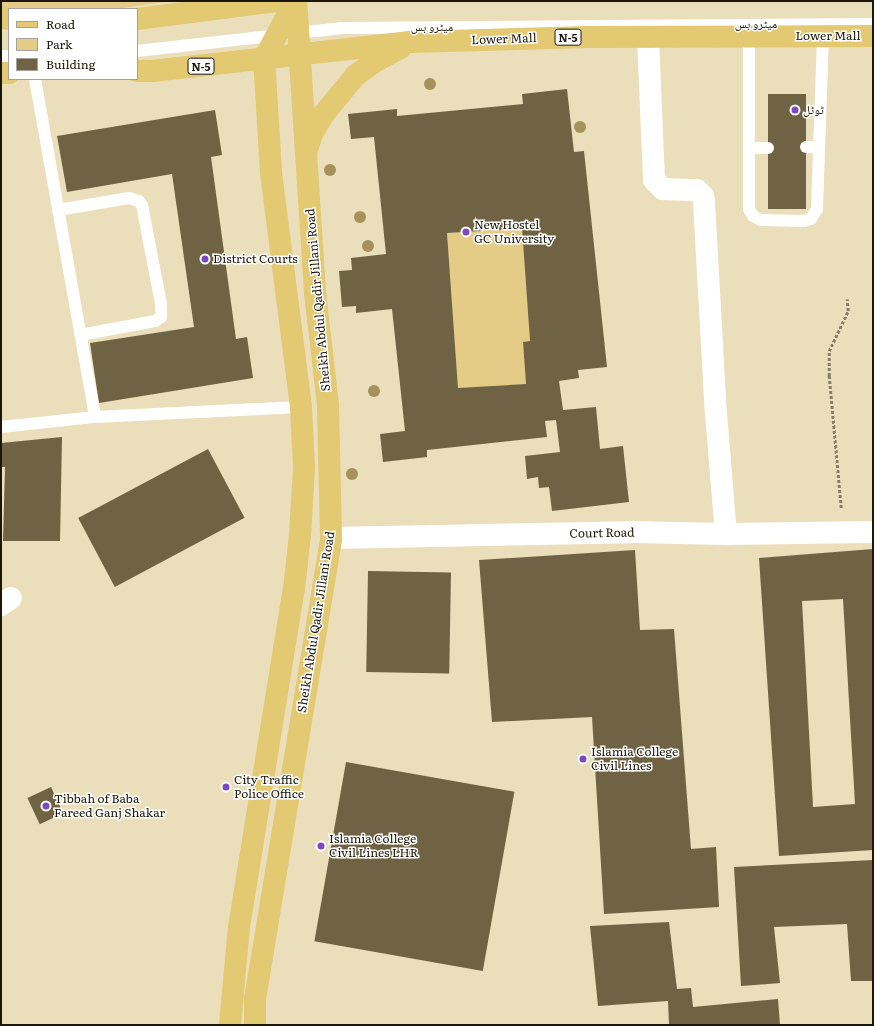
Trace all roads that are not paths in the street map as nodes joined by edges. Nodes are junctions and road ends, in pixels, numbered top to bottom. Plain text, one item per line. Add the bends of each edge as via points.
1 (278, 1) edge
2 (296, 1) edge
3 (138, 19) edge
4 (873, 24) edge
5 (749, 36) junction
6 (823, 36) junction
7 (873, 36) edge
8 (648, 37) junction
9 (410, 42) junction
10 (138, 52) edge
11 (301, 54) junction
12 (264, 59) junction
13 (138, 71) edge
14 (35, 80) edge
15 (806, 147) dead end
16 (819, 147) junction
17 (749, 148) junction
18 (768, 148) dead end
19 (306, 154) junction
20 (58, 210) junction
21 (80, 335) junction
22 (301, 407) junction
23 (94, 417) junction
24 (1, 427) edge
25 (873, 532) edge
26 (726, 534) junction
27 (331, 538) junction
28 (230, 1025) edge
29 (255, 1025) edge

1 - 3 main road
2 - 11 main road, Sheikh Abdul Qadir Jillani Road
2 - 12 main road
4 - 10 lane, میٹرو بس via 343,28
5 - 6 main road, Lower Mall / N-5
5 - 8 main road, Lower Mall / N-5
5 - 17 lane
6 - 7 main road, Lower Mall / N-5
6 - 16 lane
8 - 9 main road, Lower Mall / N-5
8 - 26 street via 654,180 663,189 697,190 703,196 704,202 714,393
9 - 11 main road, Lower Mall / N-5
9 - 19 main road via 355,76 323,115 312,134
11 - 12 main road, Lower Mall / N-5
11 - 19 main road, Sheikh Abdul Qadir Jillani Road
12 - 13 main road, Lower Mall / N-5
12 - 22 main road via 271,172
14 - 20 lane
15 - 16 lane
16 - 17 lane via 817,209 811,219 804,221 768,221 753,216 749,209
17 - 18 lane
19 - 27 main road, Sheikh Abdul Qadir Jillani Road via 315,292 328,405
20 - 21 lane
20 - 21 lane via 129,198 139,201 142,205 162,304 161,317 155,321
21 - 23 lane
22 - 23 lane
22 - 28 main road via 304,467 300,535 284,657 239,927
23 - 24 lane
25 - 26 street, Court Road
26 - 27 street, Court Road via 631,532
27 - 29 main road, Sheikh Abdul Qadir Jillani Road via 257,991

